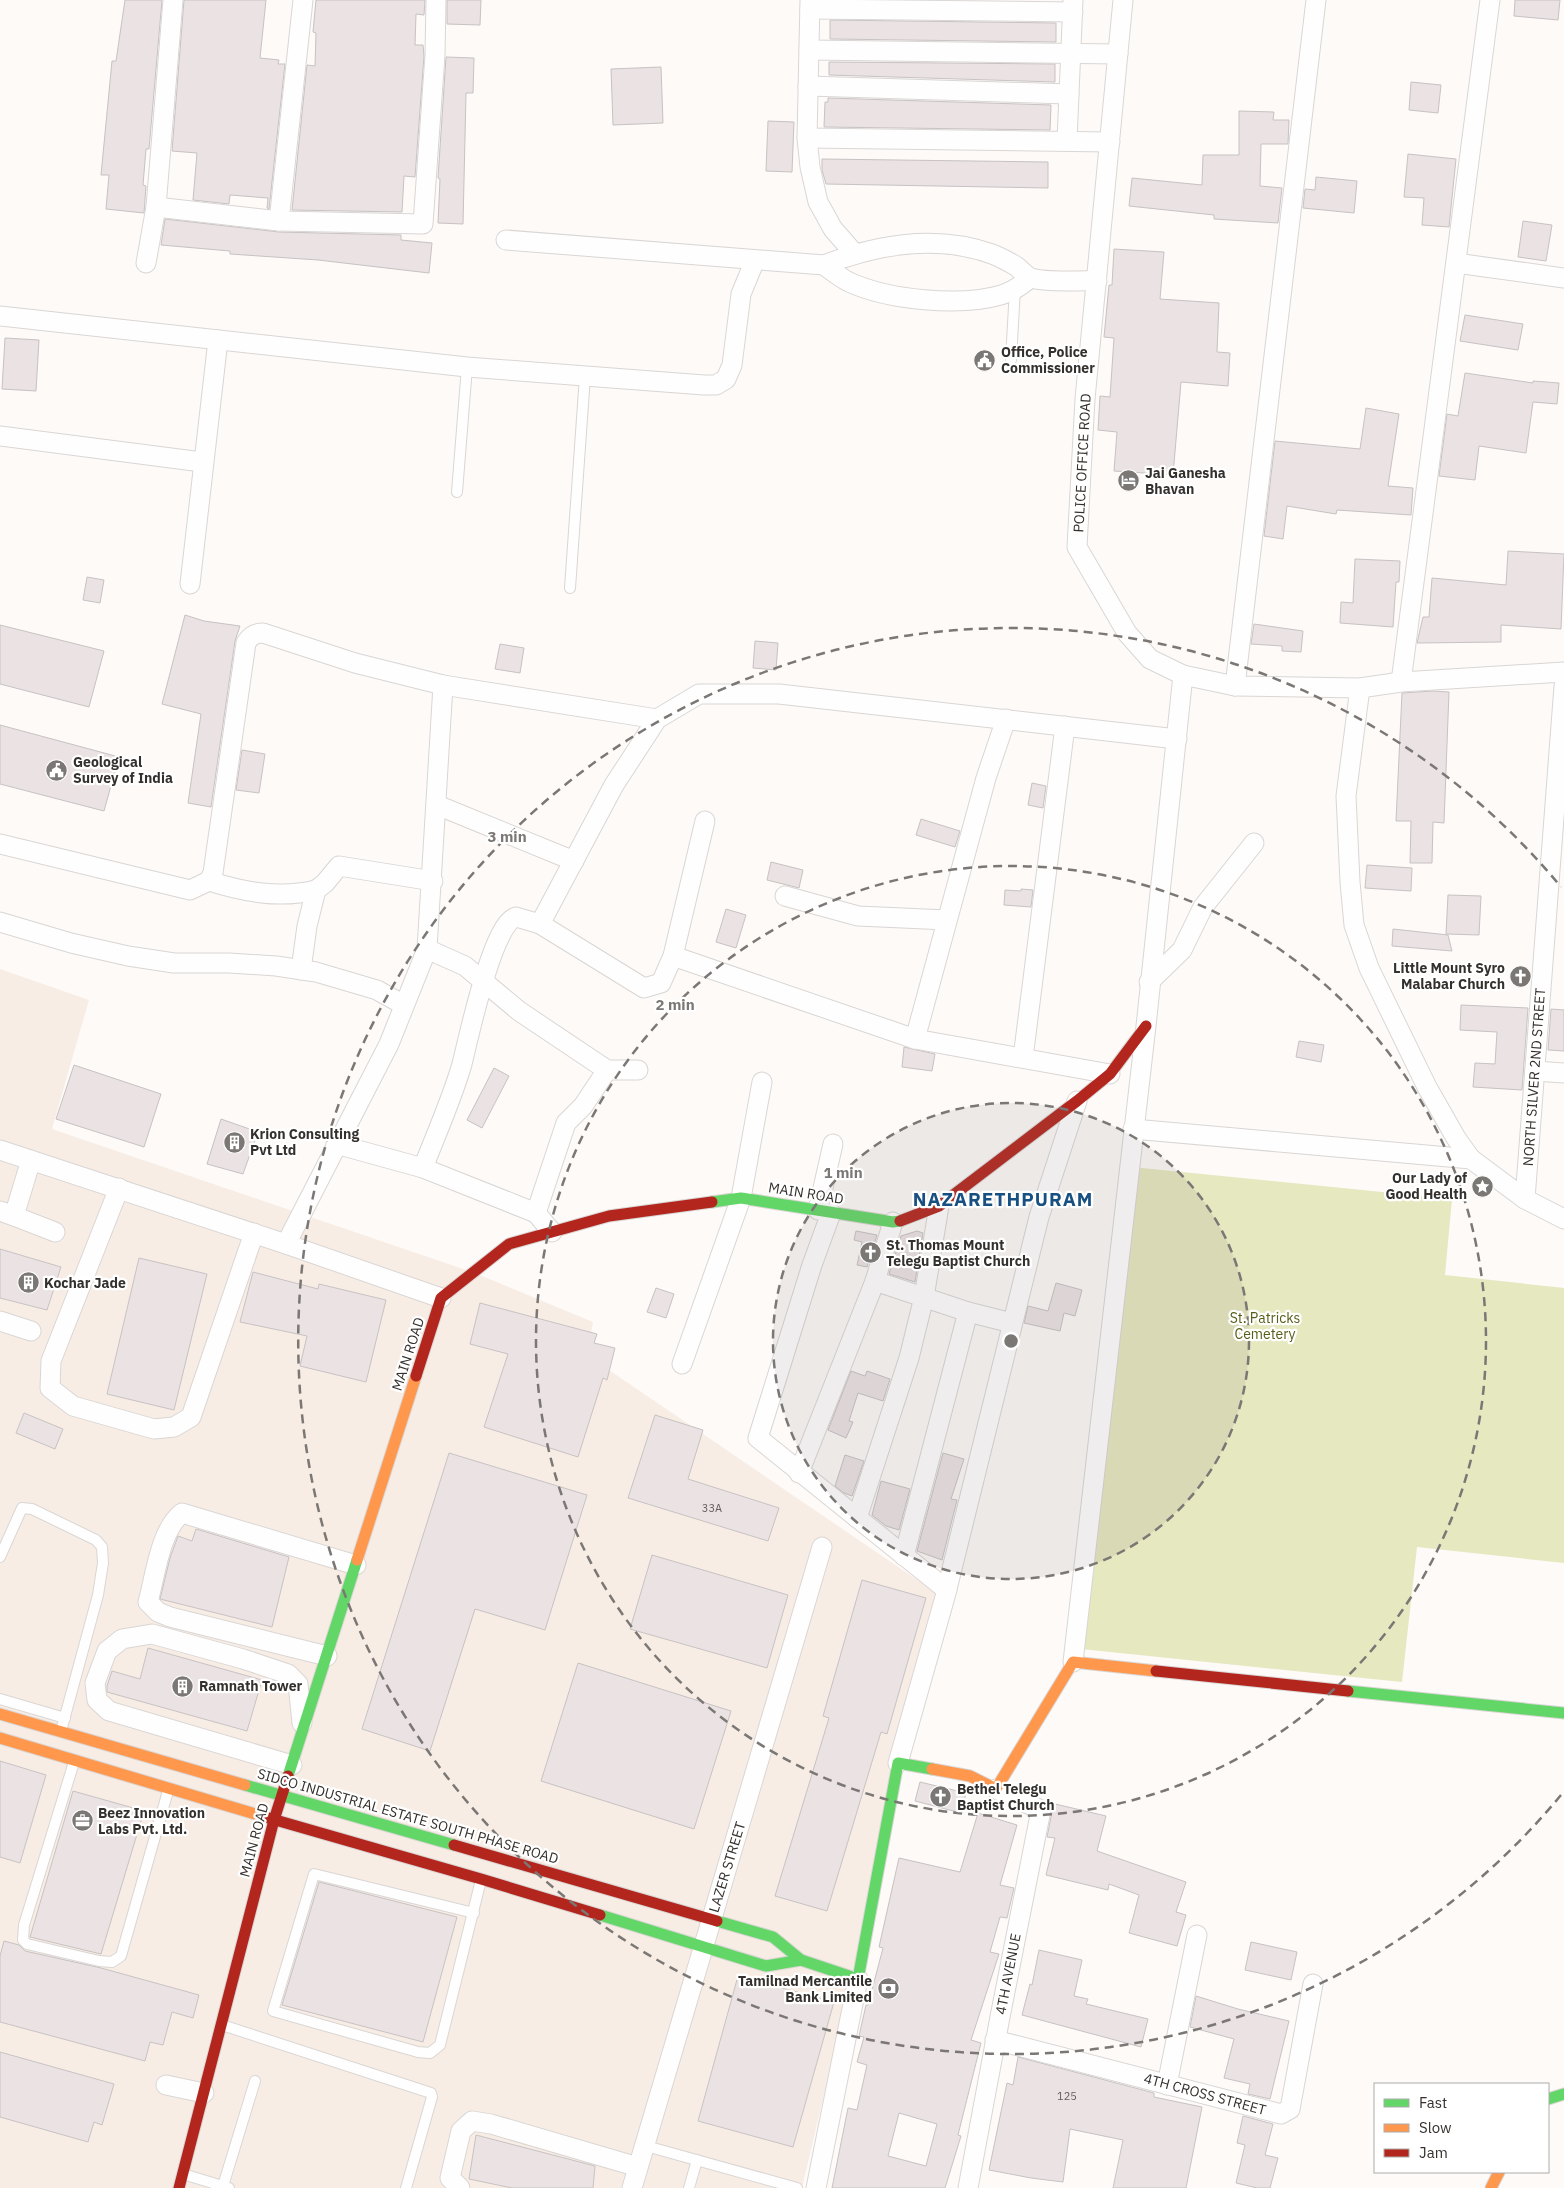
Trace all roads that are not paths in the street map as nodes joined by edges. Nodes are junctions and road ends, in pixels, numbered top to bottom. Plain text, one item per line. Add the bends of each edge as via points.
1 (173, 0) edge
2 (302, 0) edge
3 (436, 0) edge
4 (1124, 0) edge
5 (1316, 0) edge
6 (1490, 0) edge
7 (810, 5) edge
8 (1073, 6) edge
9 (809, 50) junction
10 (1071, 53) junction
11 (1118, 54) junction
12 (808, 86) junction
13 (1069, 94) junction
14 (807, 138) junction
15 (1067, 141) junction
16 (1110, 142) junction
17 (156, 207) junction
18 (279, 221) junction
19 (506, 240) dead end
20 (854, 253) junction
21 (755, 260) junction
22 (146, 263) dead end
23 (1456, 263) junction
24 (824, 265) junction
25 (1564, 278) edge
26 (1097, 281) junction
27 (1023, 283) junction
28 (0, 316) edge
29 (218, 340) junction
30 (1011, 360) dead end
31 (467, 367) junction
32 (585, 376) junction
33 (0, 436) edge
34 (202, 462) junction
35 (457, 492) dead end
36 (190, 584) dead end
37 (570, 588) dead end
38 (1564, 672) edge
39 (1183, 675) junction
40 (1400, 682) junction
41 (443, 685) junction
42 (1235, 686) junction
43 (1564, 686) edge
44 (1360, 688) junction
45 (657, 719) junction
46 (1006, 719) junction
47 (1065, 726) junction
48 (1177, 739) junction
49 (1560, 782) edge
50 (437, 805) junction
51 (705, 821) dead end
52 (1254, 843) dead end
53 (0, 844) edge
54 (574, 861) junction
55 (209, 881) junction
56 (433, 881) junction
57 (316, 890) junction
58 (785, 896) dead end
59 (947, 920) junction
60 (0, 922) edge
61 (540, 924) junction
62 (427, 949) junction
63 (673, 956) junction
64 (301, 970) junction
65 (484, 980) junction
66 (1150, 982) junction
67 (404, 1005) junction
68 (1146, 1026) junction
69 (915, 1039) junction
70 (1023, 1058) junction
71 (607, 1070) junction
72 (638, 1070) dead end
73 (1535, 1071) junction
74 (1564, 1073) edge
75 (1110, 1074) junction
76 (762, 1082) dead end
77 (1078, 1101) junction
78 (1133, 1130) junction
79 (336, 1144) junction
80 (834, 1144) dead end
81 (0, 1150) edge
82 (1472, 1159) junction
83 (31, 1160) junction
84 (423, 1168) junction
85 (119, 1188) junction
86 (741, 1198) junction
87 (1525, 1199) junction
88 (939, 1206) junction
89 (824, 1212) junction
90 (536, 1213) junction
91 (7, 1214) edge
92 (1564, 1219) edge
93 (893, 1222) junction
94 (56, 1232) dead end
95 (552, 1232) junction
96 (254, 1233) junction
97 (286, 1244) junction
98 (875, 1281) junction
99 (924, 1297) junction
100 (441, 1298) junction
101 (968, 1312) junction
102 (0, 1322) edge
103 (1012, 1323) junction
104 (31, 1331) dead end
105 (682, 1364) dead end
106 (799, 1473) junction
107 (857, 1518) junction
108 (822, 1547) dead end
109 (904, 1556) junction
110 (0, 1557) edge
111 (356, 1565) junction
112 (947, 1590) junction
113 (327, 1656) junction
114 (1072, 1662) junction
115 (0, 1699) edge
116 (1564, 1713) edge
117 (0, 1714) edge
118 (65, 1718) junction
119 (304, 1728) junction
120 (61, 1732) junction
121 (0, 1738) edge
122 (74, 1761) junction
123 (898, 1763) junction
124 (292, 1765) junction
125 (996, 1789) junction
126 (168, 1790) junction
127 (282, 1795) junction
128 (274, 1820) junction
129 (481, 1879) junction
130 (474, 1913) junction
131 (711, 1919) junction
132 (1197, 1935) dead end
133 (703, 1947) junction
134 (801, 1960) junction
135 (858, 1979) junction
136 (1313, 1984) dead end
137 (221, 2025) junction
138 (995, 2040) junction
139 (255, 2081) dead end
140 (1167, 2084) junction
141 (166, 2085) dead end
142 (204, 2093) junction
143 (1564, 2094) edge
144 (1549, 2099) edge
145 (646, 2146) junction
146 (697, 2160) junction
147 (638, 2167) junction
148 (1498, 2173) edge
149 (183, 2174) junction
150 (227, 2187) edge
151 (973, 2187) edge
152 (179, 2188) edge
153 (406, 2188) edge
154 (460, 2188) edge
155 (632, 2188) edge
156 (689, 2188) edge
157 (797, 2188) edge
158 (816, 2188) edge
159 (1491, 2188) edge

1 - 17 street
2 - 18 street
3 - 18 street via 423,224
4 - 11 street, POLICE OFFICE ROAD
5 - 42 street
6 - 23 street
7 - 8 street
7 - 9 street
8 - 10 street
9 - 10 street
9 - 12 street
10 - 11 street
10 - 13 street
11 - 16 street, POLICE OFFICE ROAD
12 - 13 street
12 - 14 street
13 - 15 street
14 - 15 street
14 - 20 street via 818,202 833,229
15 - 16 street
16 - 26 street, POLICE OFFICE ROAD
17 - 18 street
17 - 22 street
19 - 21 street
20 - 24 street
20 - 27 street via 900,243 964,247 1016,266
21 - 24 street
21 - 32 street via 741,294 732,365 726,379 704,385
23 - 25 street
23 - 40 street
24 - 27 street via 849,282 906,299 984,299 1003,295
26 - 27 street
26 - 39 street, POLICE OFFICE ROAD via 1085,399 1077,547 1127,633 1150,658
27 - 30 lane
28 - 29 street
29 - 31 street
29 - 34 street
31 - 32 street
31 - 35 lane
32 - 37 lane
33 - 34 street
34 - 36 street
38 - 40 street, POLICE OFFICE ROAD
39 - 42 street, POLICE OFFICE ROAD
39 - 48 street
40 - 44 street, POLICE OFFICE ROAD
41 - 45 street
41 - 50 street via 435,786
41 - 55 street via 355,663 263,633 256,633 250,638 246,644
42 - 44 street, POLICE OFFICE ROAD
43 - 49 street, NORTH SILVER 2ND STREET
44 - 82 street via 1346,796 1354,925 1369,968 1427,1087
45 - 46 street via 699,694 779,694
45 - 54 street via 614,785
46 - 47 street
46 - 59 street via 986,778
47 - 48 street
47 - 70 street
48 - 66 street
49 - 73 street, NORTH SILVER 2ND STREET
50 - 54 street
50 - 56 street
51 - 63 street
52 - 66 street via 1203,907 1182,950
53 - 55 street via 178,888 190,890
54 - 61 street
55 - 57 street via 261,894 298,895
56 - 57 street via 339,866
56 - 62 street
57 - 64 street
58 - 59 street via 858,916
59 - 69 street
60 - 64 street via 128,956
61 - 63 street via 644,988 661,982
61 - 65 street via 516,917 509,919 498,938
62 - 65 street via 465,966
62 - 67 street
63 - 69 street
64 - 67 street via 377,990
65 - 71 street via 519,1011
65 - 84 street via 474,1008 462,1064
66 - 68 street
67 - 79 street via 389,1044
68 - 75 main road, MAIN ROAD
68 - 78 street
69 - 70 street
70 - 75 street
71 - 72 street
71 - 90 street via 583,1106 566,1123
73 - 74 street
73 - 87 street, NORTH SILVER 2ND STREET
75 - 77 main road, MAIN ROAD
76 - 86 street
77 - 88 main road, MAIN ROAD
77 - 103 street via 1039,1218
78 - 82 street
78 - 114 street
79 - 84 street
79 - 97 street
80 - 89 street
81 - 83 street
82 - 87 street
83 - 85 street
83 - 91 street
84 - 90 street
85 - 96 street
85 - 96 street via 51,1361 50,1388 73,1406 154,1429 174,1428 192,1417
86 - 89 main road, MAIN ROAD
86 - 95 main road, MAIN ROAD via 609,1216
86 - 105 street
87 - 92 street
88 - 93 main road, MAIN ROAD
88 - 99 street
89 - 93 main road, MAIN ROAD
89 - 106 street via 812,1265 758,1438
90 - 95 street
91 - 94 street
93 - 98 street
95 - 100 main road, MAIN ROAD via 509,1244
96 - 97 street
97 - 100 street
98 - 99 street
98 - 106 street
99 - 101 street
99 - 107 street via 909,1358
100 - 111 main road, MAIN ROAD
101 - 103 street
101 - 109 street
102 - 104 street
103 - 112 street
106 - 107 street
107 - 109 street
108 - 131 street, LAZER STREET
109 - 112 street
110 - 118 lane via 22,1508 96,1540 102,1547 98,1595
111 - 113 main road, MAIN ROAD
111 - 113 street via 182,1513 168,1530 148,1602 158,1612
112 - 123 street
113 - 119 main road, MAIN ROAD
114 - 116 main road
114 - 125 main road
115 - 118 lane
117 - 120 main road, SIDCO INDUSTRIAL ESTATE SOUTH PHASE ROAD
118 - 120 lane
119 - 124 main road, MAIN ROAD
119 - 124 street via 300,1718 298,1684 288,1674 152,1634 122,1639 107,1651 95,1683 97,1700 109,1711
120 - 127 main road, SIDCO INDUSTRIAL ESTATE SOUTH PHASE ROAD
121 - 122 main road, SIDCO INDUSTRIAL ESTATE SOUTH PHASE ROAD
122 - 126 main road, SIDCO INDUSTRIAL ESTATE SOUTH PHASE ROAD
122 - 126 lane via 24,1925 23,1940 27,1944 99,1961 112,1962 122,1956
123 - 125 main road via 970,1776
123 - 135 main road
124 - 127 main road, MAIN ROAD
125 - 138 street, 4TH AVENUE via 1041,1810
126 - 128 main road, SIDCO INDUSTRIAL ESTATE SOUTH PHASE ROAD
127 - 128 main road, MAIN ROAD
127 - 131 main road, SIDCO INDUSTRIAL ESTATE SOUTH PHASE ROAD
128 - 129 main road, SIDCO INDUSTRIAL ESTATE SOUTH PHASE ROAD
128 - 137 main road, MAIN ROAD
129 - 130 lane
129 - 133 main road, SIDCO INDUSTRIAL ESTATE SOUTH PHASE ROAD
130 - 130 lane via 440,2045 430,2053 273,2011 314,1874
131 - 133 street, LAZER STREET
131 - 134 main road, SIDCO INDUSTRIAL ESTATE SOUTH PHASE ROAD via 773,1937
132 - 140 street
133 - 134 main road, SIDCO INDUSTRIAL ESTATE SOUTH PHASE ROAD via 766,1966
133 - 145 street, LAZER STREET
134 - 135 main road, SIDCO INDUSTRIAL ESTATE SOUTH PHASE ROAD
135 - 158 street
136 - 140 street, 4TH CROSS STREET via 1290,2109 1281,2114
137 - 142 main road, MAIN ROAD
137 - 153 lane via 431,2093
138 - 140 street, 4TH CROSS STREET
138 - 151 street, 4TH AVENUE
139 - 150 lane
141 - 142 street
142 - 149 main road, MAIN ROAD
143 - 144 main road
145 - 146 lane
145 - 147 street, LAZER STREET
146 - 156 lane
146 - 157 lane
147 - 154 street via 472,2121 460,2131 452,2163 450,2178
147 - 155 street, LAZER STREET
148 - 159 main road
149 - 150 lane
149 - 152 main road, MAIN ROAD

